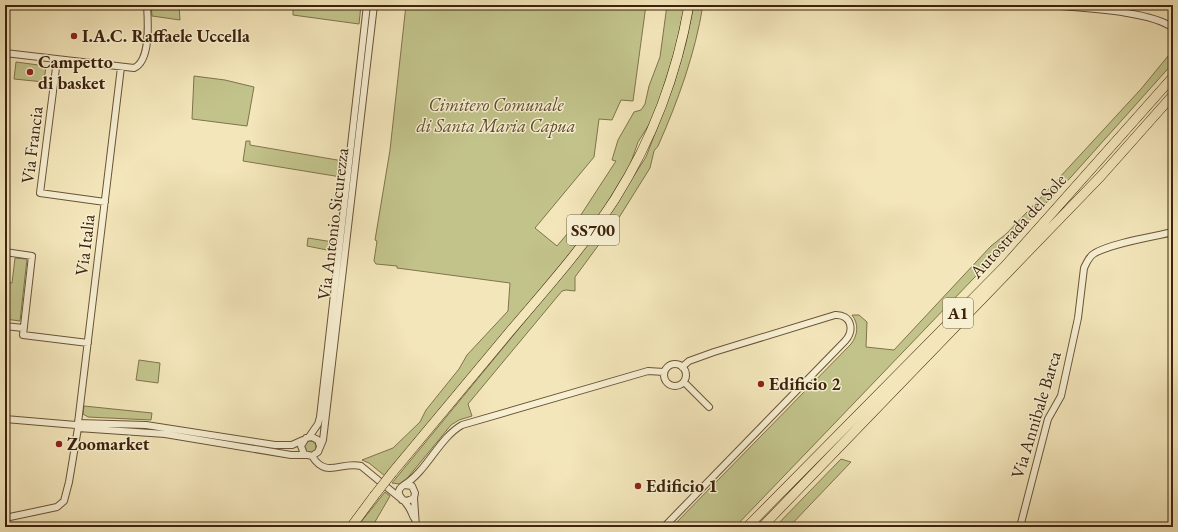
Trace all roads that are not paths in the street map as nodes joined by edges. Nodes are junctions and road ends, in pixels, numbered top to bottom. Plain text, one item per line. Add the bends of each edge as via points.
1 (147, 5) edge
2 (367, 5) edge
3 (374, 5) edge
4 (689, 5) edge
5 (1047, 5) edge
6 (1173, 28) edge
7 (5, 53) edge
8 (57, 60) junction
9 (121, 67) junction
10 (1173, 73) edge
11 (1173, 77) edge
12 (1161, 91) junction
13 (1173, 95) edge
14 (105, 202) junction
15 (1173, 232) edge
16 (5, 252) edge
17 (5, 326) edge
18 (23, 328) junction
19 (88, 343) junction
20 (682, 367) junction
21 (664, 372) junction
22 (684, 382) junction
23 (709, 407) dead end
24 (5, 419) edge
25 (78, 425) junction
26 (306, 439) junction
27 (320, 446) junction
28 (310, 456) junction
29 (418, 473) junction
30 (387, 486) junction
31 (402, 486) junction
32 (415, 490) junction
33 (414, 498) junction
34 (401, 499) junction
35 (5, 518) edge
36 (414, 518) junction
37 (351, 527) edge
38 (416, 527) edge
39 (664, 527) edge
40 (747, 527) edge
41 (762, 527) edge
42 (1020, 527) edge

1 - 9 street via 144,58 134,68
2 - 26 street, Via Antonio Sicurezza via 320,417 318,424
3 - 27 street, Via Antonio Sicurezza via 326,417
4 - 37 highway, SS700, bridge via 679,54 658,115 615,199 560,272 392,473
5 - 6 street via 1123,12 1166,23
7 - 8 street
8 - 9 street
8 - 14 street, Via Francia via 40,193
9 - 14 street, Via Italia
10 - 12 highway
11 - 12 highway, Autostrada del Sole / A1
12 - 40 highway, Autostrada del Sole / A1 via 1004,267
13 - 41 highway, Autostrada del Sole / A1 via 1064,215
14 - 19 street, Via Italia
15 - 42 street, Via Annibale Barca via 1112,246 1094,253 1088,259 1084,268 1073,345 1061,396 1048,419
16 - 18 street via 32,256
17 - 18 street
18 - 19 street via 23,335
19 - 25 street, Via Italia
20 - 21 street via 672,364
20 - 22 street via 686,372
20 - 39 street via 689,361 722,349 835,315 845,318 851,324 851,333 845,341
21 - 22 street via 664,379 670,385 677,386
21 - 29 street via 648,371 462,425
22 - 23 street
24 - 25 street
25 - 26 street via 152,426 276,445 292,445
25 - 28 street via 165,434 290,455
25 - 35 street, Via Italia via 70,482 64,502 57,507
26 - 27 street via 318,440
26 - 28 street via 301,449
27 - 28 street, Via Antonio Sicurezza via 318,452
28 - 30 street via 318,465 326,468 353,464 361,466
29 - 31 street
29 - 32 street via 414,483
30 - 31 street
30 - 34 street
31 - 32 street via 409,485
31 - 34 street via 398,492
32 - 33 street
33 - 34 street via 407,501
33 - 36 street
34 - 36 street via 407,504
36 - 38 street

